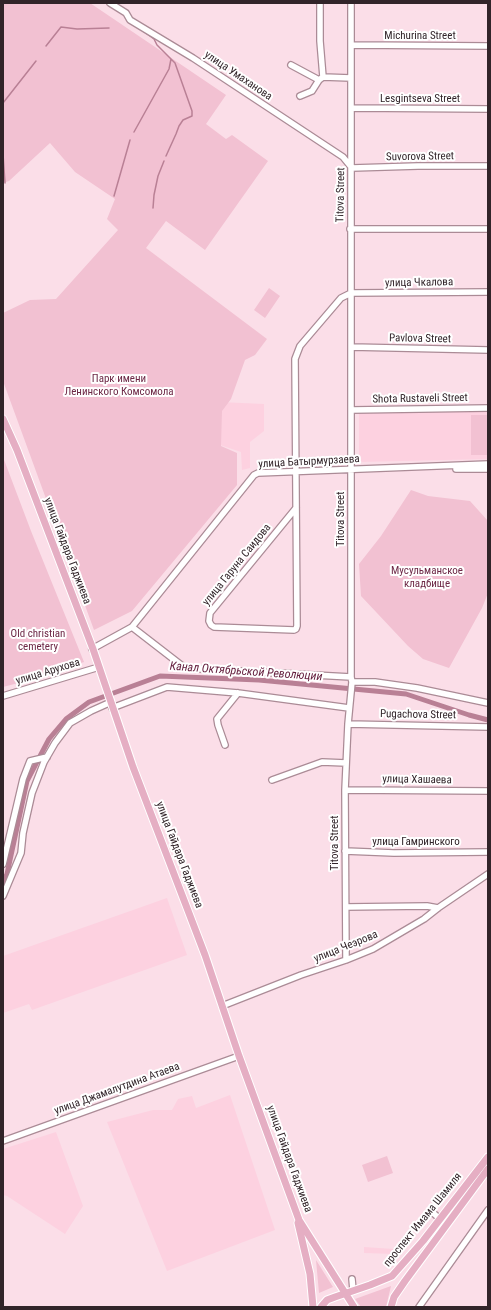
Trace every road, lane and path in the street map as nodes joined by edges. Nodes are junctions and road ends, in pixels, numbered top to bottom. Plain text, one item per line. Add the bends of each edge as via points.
1 (110, 3) edge
2 (320, 3) edge
3 (351, 3) edge
4 (351, 45) junction
5 (488, 46) edge
6 (291, 65) dead end
7 (321, 78) junction
8 (351, 78) junction
9 (300, 96) dead end
10 (351, 108) junction
11 (488, 109) edge
12 (488, 166) edge
13 (352, 168) junction
14 (488, 229) edge
15 (350, 230) junction
16 (488, 292) edge
17 (350, 294) junction
18 (351, 348) junction
19 (488, 350) edge
20 (488, 408) edge
21 (352, 410) junction
22 (3, 420) edge
23 (488, 464) edge
24 (488, 469) edge
25 (351, 470) junction
26 (296, 473) junction
27 (296, 508) junction
28 (132, 627) junction
29 (92, 648) junction
30 (98, 668) junction
31 (352, 680) junction
32 (238, 693) junction
33 (3, 696) edge
34 (488, 703) edge
35 (111, 705) junction
36 (349, 708) junction
37 (348, 724) junction
38 (488, 727) edge
39 (225, 745) dead end
40 (47, 757) junction
41 (346, 763) junction
42 (272, 780) dead end
43 (345, 790) junction
44 (488, 791) edge
45 (345, 851) junction
46 (488, 852) edge
47 (3, 864) edge
48 (488, 874) edge
49 (3, 896) edge
50 (346, 907) junction
51 (438, 908) junction
52 (346, 960) junction
53 (222, 1006) junction
54 (239, 1056) junction
55 (3, 1141) edge
56 (488, 1157) edge
57 (488, 1169) edge
58 (488, 1210) edge
59 (432, 1212) dead end
60 (440, 1219) junction
61 (352, 1279) dead end
62 (353, 1290) junction
63 (344, 1293) junction
64 (313, 1307) edge
65 (321, 1307) edge
66 (354, 1307) edge
67 (391, 1307) edge
68 (419, 1307) edge

1 - 13 street, улица Умаханова via 126,13 130,20 193,58 343,157
2 - 7 street
3 - 4 street, Titova Street
4 - 5 street, Michurina Street
4 - 8 street, Titova Street
6 - 7 street
7 - 8 street
7 - 9 street via 312,91
8 - 10 street, Titova Street
10 - 11 street, Lesgintseva Street
10 - 13 street, Titova Street
12 - 13 street, Suvorova Street
13 - 15 street, Titova Street
14 - 15 street
15 - 17 street, Titova Street
16 - 17 street, улица Чкалова
17 - 18 street, Titova Street
17 - 26 street, улица Гаруна Саидова via 341,298 297,352
18 - 19 street, Pavlova Street
18 - 21 street, Titova Street
20 - 21 street, Shota Rustaveli Street
21 - 25 street, Titova Street
22 - 29 main road, улица Гайдара Гаджиева via 17,450
23 - 25 street, улица Батырмурзаева
24 - 25 street, улица Батырмурзаева
25 - 26 street, улица Батырмурзаева
25 - 31 street, Titova Street
26 - 27 street, улица Гаруна Саидова
26 - 28 street, улица Батырмурзаева via 254,475
27 - 27 street, улица Гаруна Саидова via 296,629 211,625 210,613
28 - 29 street, улица Батырмурзаева
28 - 31 street via 185,668
29 - 30 main road, улица Гайдара Гаджиева
30 - 33 street, улица Арухова
30 - 35 main road, улица Гайдара Гаджиева
31 - 34 street via 417,688
31 - 36 street, Titova Street
32 - 35 street via 167,687
32 - 36 street
32 - 39 street via 218,719
35 - 40 street via 91,711 70,723
35 - 53 main road, улица Гайдара Гаджиева
36 - 37 street, Titova Street
37 - 38 street, Pugachova Street
37 - 41 street, Titova Street
40 - 47 street via 30,761 23,779
40 - 49 street via 32,793 23,833 22,853
41 - 42 street via 322,762
41 - 43 street, Titova Street
43 - 44 street, улица Хашаева
43 - 45 street, Titova Street
45 - 46 street, улица Гамринского
45 - 50 street, Titova Street
48 - 51 street, улица Чеэрова
50 - 51 street
50 - 52 street, Titova Street
51 - 52 street, улица Чеэрова via 379,945
52 - 53 street, улица Чеэрова
53 - 54 main road, улица Гайдара Гаджиева
54 - 55 street, улица Джамалутдина Атаева
54 - 63 main road, улица Гайдара Гаджиева via 299,1220
54 - 64 main road, улица Гайдара Гаджиева via 298,1221 310,1274
56 - 60 main road, проспект Имама Шамиля
57 - 67 main road, проспект Имама Шамиля via 405,1281 394,1297
58 - 68 street
59 - 60 street
60 - 62 main road, проспект Имама Шамиля via 392,1276
61 - 62 street
62 - 63 main road, проспект Имама Шамиля
63 - 65 main road, проспект Имама Шамиля via 327,1300
63 - 66 main road, улица Гайдара Гаджиева

